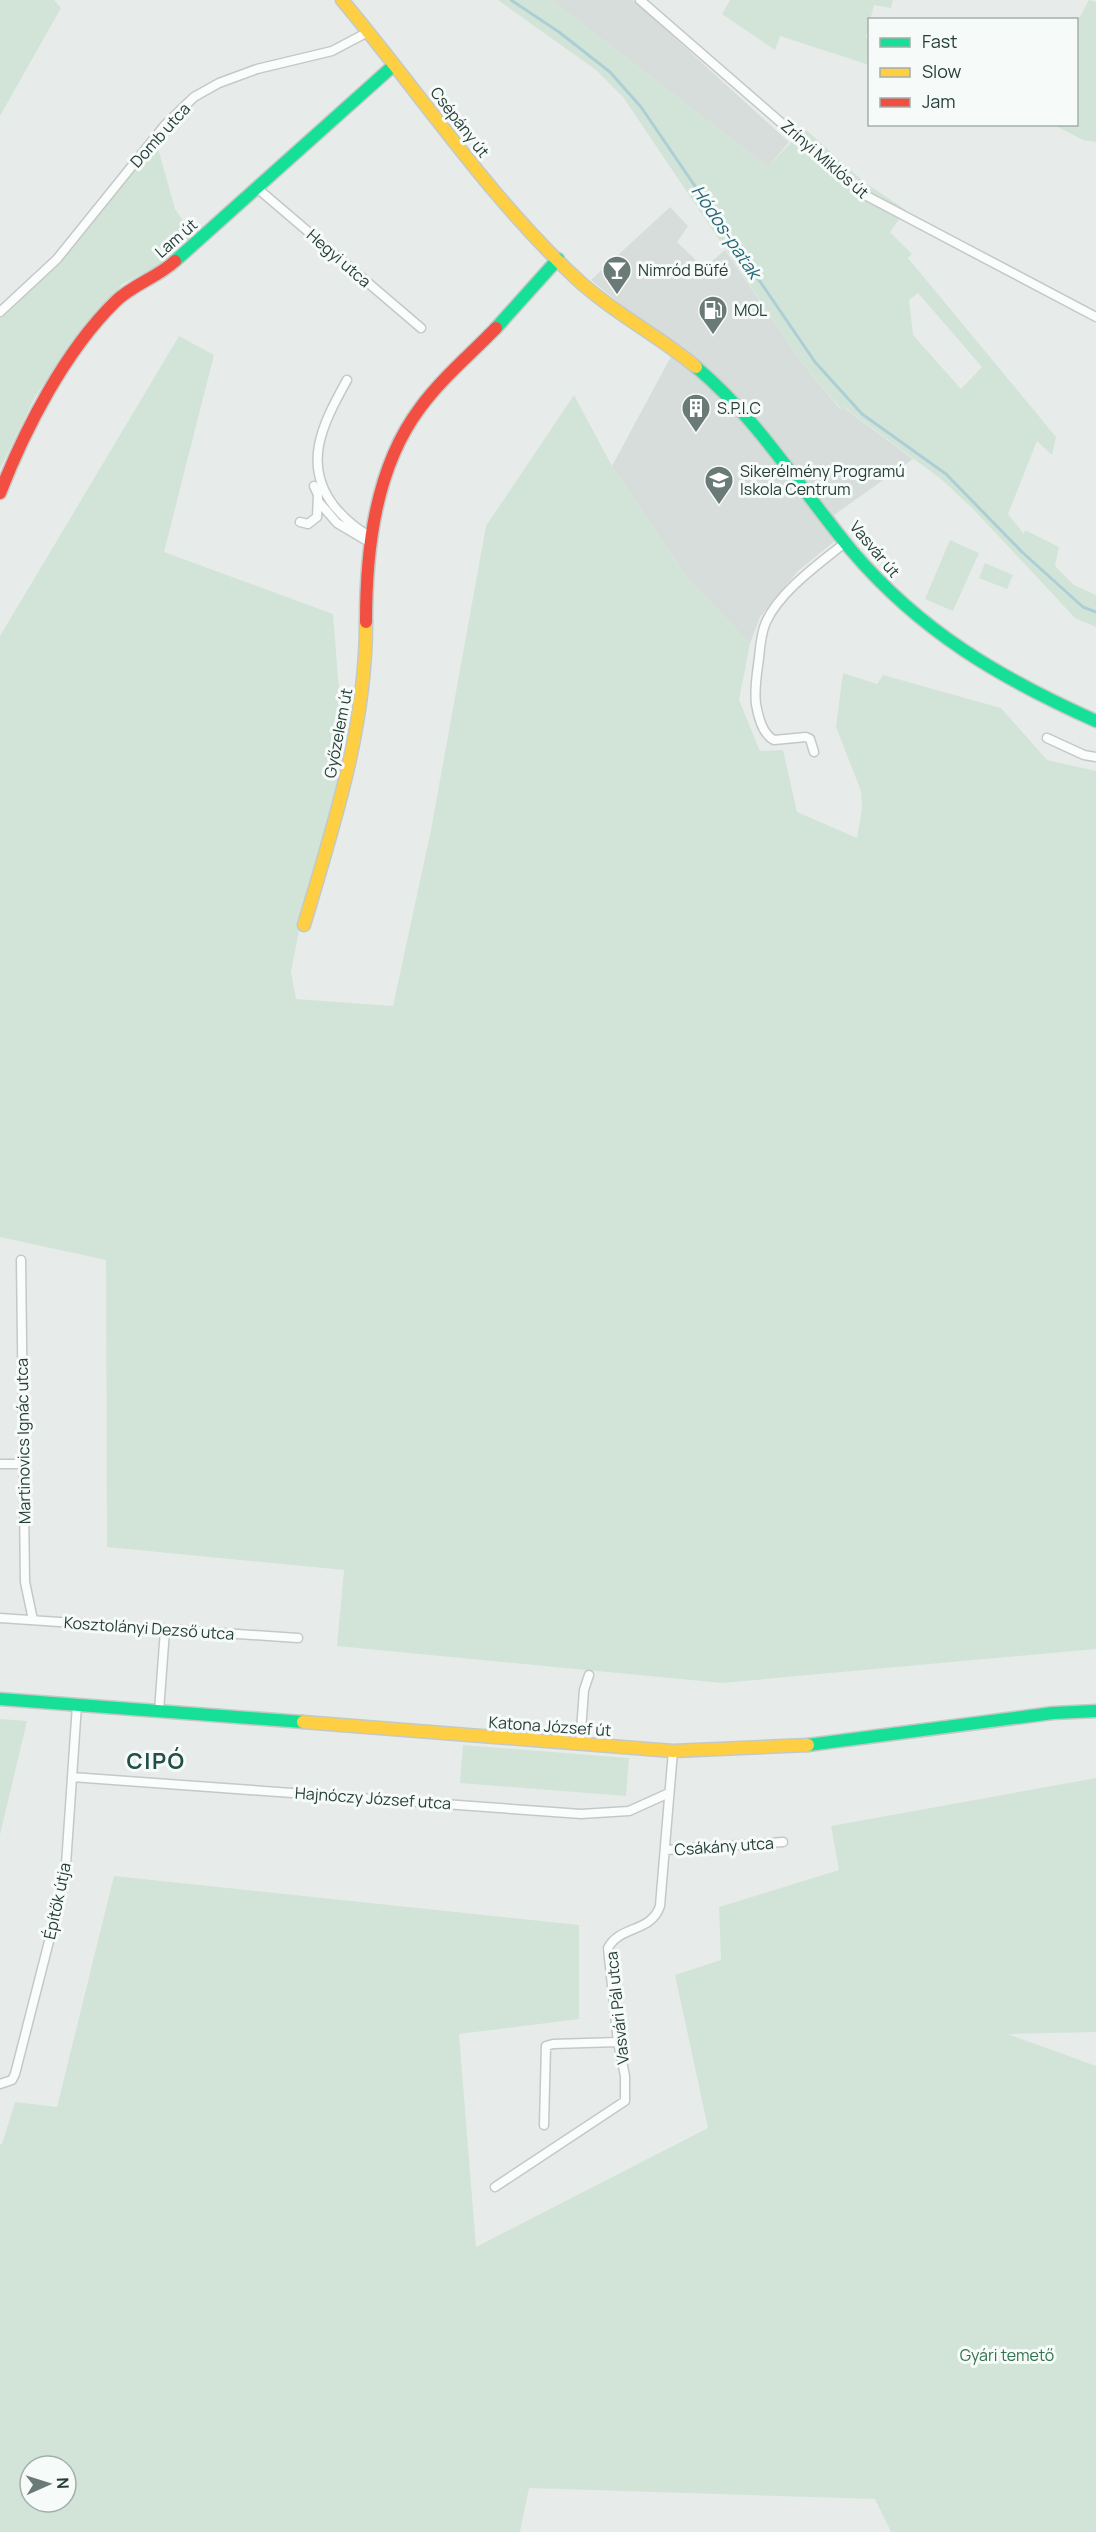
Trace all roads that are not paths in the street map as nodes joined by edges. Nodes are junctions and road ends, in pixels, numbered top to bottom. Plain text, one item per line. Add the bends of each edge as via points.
1 (342, 0) edge
2 (640, 0) edge
3 (368, 32) junction
4 (394, 65) junction
5 (257, 188) junction
6 (558, 259) junction
7 (0, 312) edge
8 (1096, 317) edge
9 (421, 328) dead end
10 (347, 380) dead end
11 (314, 486) dead end
12 (0, 493) edge
13 (318, 501) junction
14 (300, 522) dead end
15 (370, 539) junction
16 (846, 542) junction
17 (1096, 721) edge
18 (1047, 738) dead end
19 (814, 752) dead end
20 (1096, 757) edge
21 (304, 925) dead end
22 (21, 1260) dead end
23 (0, 1464) edge
24 (22, 1464) junction
25 (0, 1618) edge
26 (33, 1620) junction
27 (165, 1630) junction
28 (298, 1638) dead end
29 (589, 1675) dead end
30 (0, 1699) edge
31 (77, 1705) junction
32 (159, 1711) junction
33 (1096, 1711) edge
34 (580, 1744) junction
35 (673, 1751) junction
36 (72, 1777) junction
37 (669, 1793) junction
38 (783, 1842) dead end
39 (666, 1850) junction
40 (618, 2042) junction
41 (0, 2084) edge
42 (544, 2125) dead end
43 (495, 2187) dead end

1 - 3 street, Csépány út
2 - 8 street, Zrínyi Miklós út via 863,194
3 - 4 street, Csépány út
3 - 7 street, Domb utca via 332,51 257,69 194,97 165,125 57,259
4 - 5 street, Lam út
4 - 6 street, Csépány út via 488,184
5 - 9 street, Hegyi utca
5 - 12 street, Lam út via 165,270 130,288 98,323 55,383 15,456
6 - 15 street, Győzelem út via 413,417 388,467
6 - 16 street, Vasvár út via 603,302 685,358 722,390
10 - 15 street via 332,406 318,447 319,480 336,508
11 - 13 street
13 - 14 street via 314,522
13 - 15 street via 337,523
15 - 21 street, Győzelem út via 363,699 350,768
16 - 17 street, Vasvár út via 898,600 945,640 1011,681
16 - 19 street via 803,575 769,616 763,630 756,698 766,734 774,740 806,737
18 - 20 street
22 - 24 street, Martinovics Ignác utca
23 - 24 street
24 - 26 street, Martinovics Ignác utca via 25,1582
25 - 26 street, Kosztolányi Dezső utca
26 - 27 street, Kosztolányi Dezső utca
27 - 28 street, Kosztolányi Dezső utca
27 - 32 street
29 - 34 street via 584,1690
30 - 31 street, Katona József út
31 - 32 street, Katona József út
31 - 36 street, Építők útja
32 - 34 street, Katona József út
33 - 35 street, Katona József út via 1053,1713 797,1746
34 - 35 street, Katona József út
35 - 37 street, Vasvári Pál utca
36 - 37 street, Hajnóczy József utca via 581,1814 629,1811
36 - 41 street, Építők útja via 65,1879 15,2074 12,2080
37 - 39 street, Vasvári Pál utca
38 - 39 street, Csákány utca
39 - 40 street, Vasvári Pál utca via 657,1915 648,1924 618,1936 608,1948
40 - 42 street via 546,2046
40 - 43 street, Vasvári Pál utca via 625,2076 623,2104

